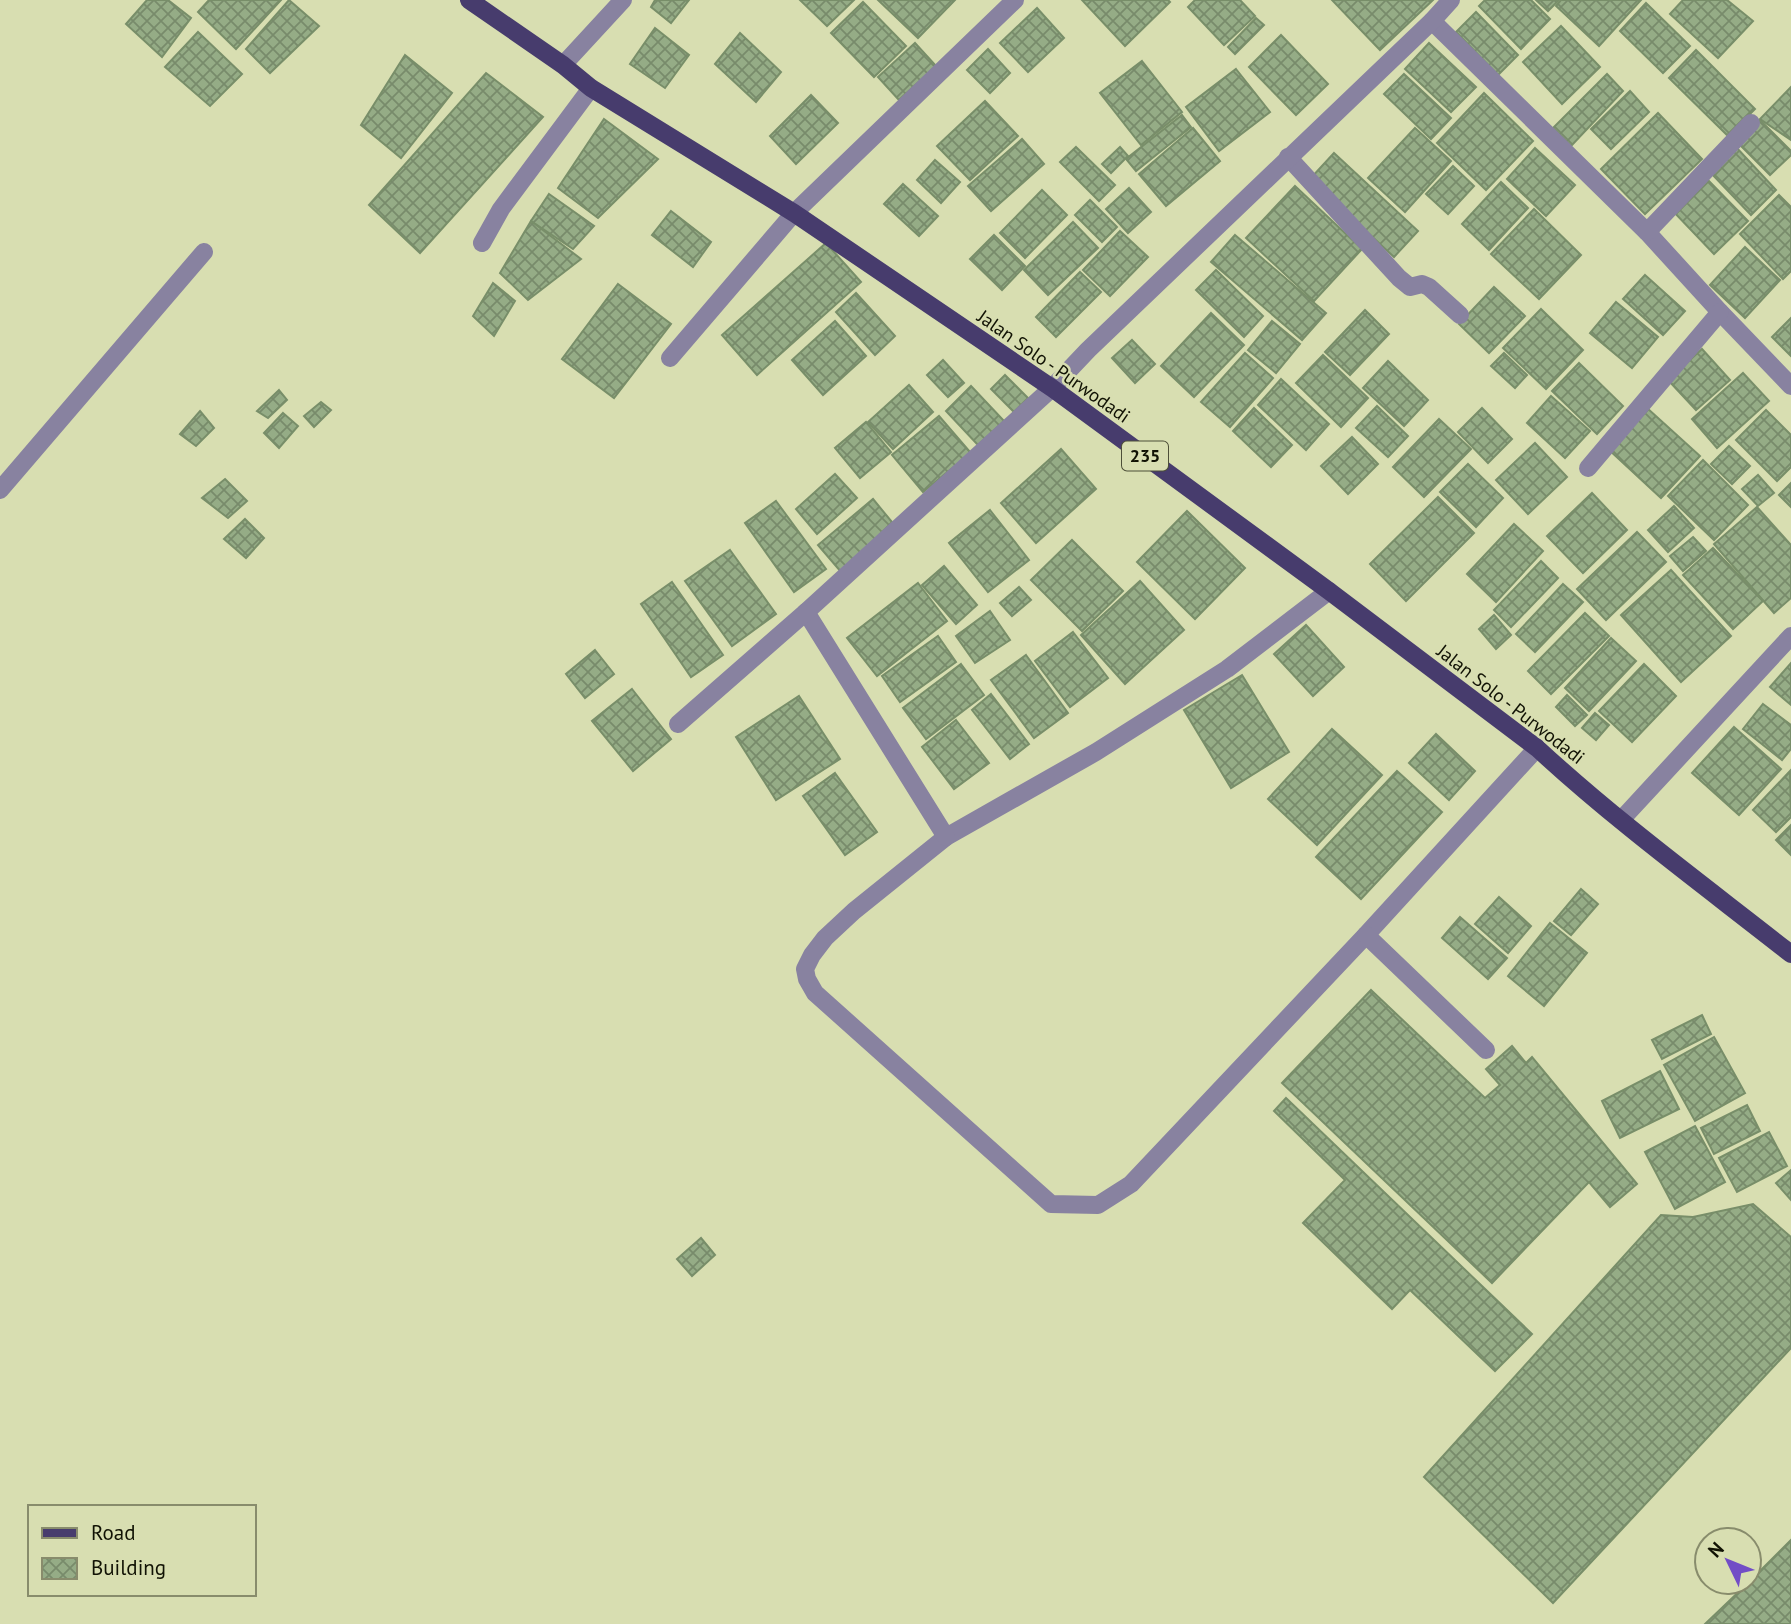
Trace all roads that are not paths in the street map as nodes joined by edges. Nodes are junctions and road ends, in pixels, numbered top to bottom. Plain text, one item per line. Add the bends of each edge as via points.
1 (469, 0) edge
2 (623, 0) edge
3 (1014, 0) edge
4 (1451, 0) edge
5 (1432, 21) junction
6 (563, 65) junction
7 (591, 88) junction
8 (1751, 123) dead end
9 (1288, 157) junction
10 (794, 213) junction
11 (1647, 232) junction
12 (482, 243) dead end
13 (204, 252) dead end
14 (1720, 312) junction
15 (1460, 315) dead end
16 (670, 358) dead end
17 (1791, 386) edge
18 (1052, 388) junction
19 (1587, 468) dead end
20 (0, 491) edge
21 (1329, 591) junction
22 (806, 612) junction
23 (1791, 636) edge
24 (678, 724) dead end
25 (1537, 748) junction
26 (1621, 820) junction
27 (946, 837) junction
28 (1366, 935) junction
29 (1791, 954) edge
30 (1486, 1051) dead end

1 - 6 main road, Jalan Solo - Purwodadi / 235
2 - 6 street
3 - 10 street
4 - 5 street
5 - 9 street
5 - 11 street
6 - 7 main road, Jalan Solo - Purwodadi / 235
7 - 10 main road, Jalan Solo - Purwodadi / 235
7 - 12 street via 501,209
8 - 11 street
9 - 15 street via 1399,278 1410,287 1429,287
9 - 18 street
10 - 16 street
10 - 18 main road, Jalan Solo - Purwodadi / 235
11 - 14 street
13 - 20 street
14 - 17 street
14 - 19 street
18 - 21 main road, Jalan Solo - Purwodadi / 235
18 - 22 street
21 - 25 main road, Jalan Solo - Purwodadi / 235
21 - 27 street via 1227,669 1096,752
22 - 24 street
22 - 27 street
23 - 26 street
25 - 26 main road, Jalan Solo - Purwodadi / 235
25 - 28 street
26 - 29 main road, Jalan Solo - Purwodadi / 235
27 - 28 street via 825,938 805,969 807,979 815,993 1051,1204 1098,1205 1130,1184
28 - 30 street

